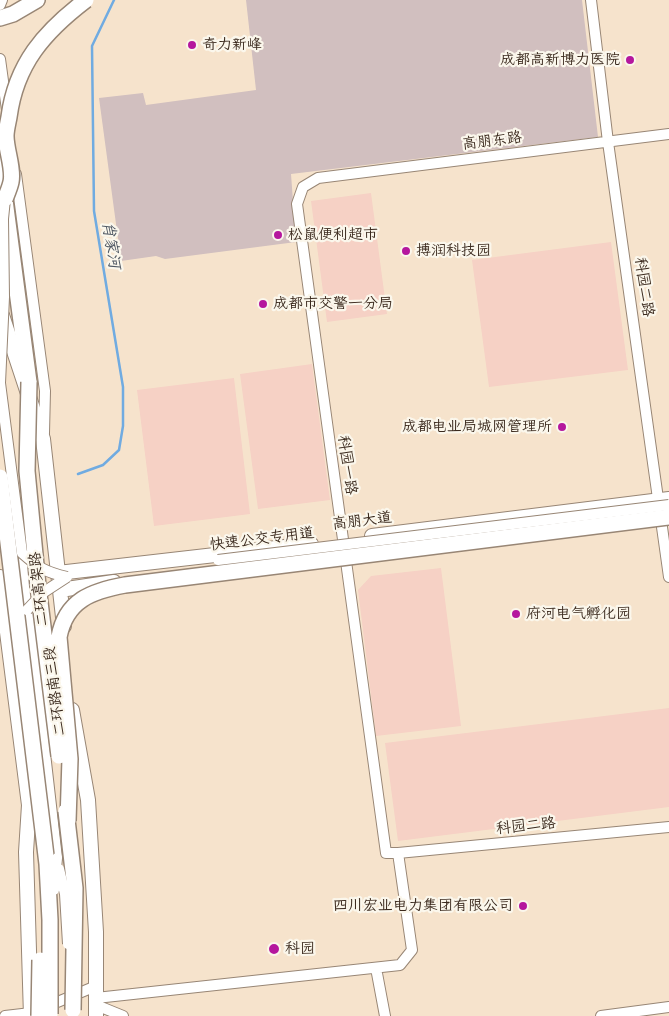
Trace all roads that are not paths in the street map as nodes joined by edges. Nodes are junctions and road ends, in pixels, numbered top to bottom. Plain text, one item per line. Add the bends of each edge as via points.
1 (2, 0) edge
2 (38, 0) edge
3 (86, 0) edge
4 (591, 0) edge
5 (0, 5) edge
6 (0, 18) edge
7 (0, 59) edge
8 (2, 83) edge
9 (669, 134) edge
10 (608, 142) junction
11 (0, 162) edge
12 (318, 178) joint
13 (5, 199) junction
14 (0, 310) edge
15 (0, 382) edge
16 (43, 439) junction
17 (0, 477) edge
18 (666, 508) edge
19 (343, 546) junction
20 (22, 553) junction
21 (0, 577) edge
22 (669, 577) edge
23 (62, 580) junction
24 (27, 610) junction
25 (68, 821) junction
26 (669, 826) edge
27 (386, 853) joint
28 (398, 853) junction
29 (52, 861) junction
30 (376, 968) junction
31 (96, 1001) edge
32 (669, 1007) edge
33 (76, 1014) edge
34 (40, 1015) edge
35 (5, 1016) edge
36 (123, 1016) edge
37 (385, 1016) edge
38 (601, 1016) edge

1 - 5 street
2 - 6 highway
3 - 13 highway, bridge via 47,36 21,72 12,96 6,136 12,180
4 - 10 street, 科园二路
7 - 8 street
8 - 16 street via 46,391
9 - 10 street, 高朋东路
10 - 12 street, 高朋东路
10 - 18 street, 科园二路
11 - 13 highway, 二环高架路
12 - 19 street, 科园一路 via 303,188 297,204
13 - 15 street, bridge
13 - 25 highway, 二环高架路, bridge via 29,382 26,471
14 - 16 main road, 二环路南三段
15 - 20 street, bridge
16 - 23 main road, 二环路南三段
17 - 29 highway, 二环高架路, bridge
18 - 19 main road, 高朋大道
18 - 22 street, 科园二路
18 - 23 street, 快速公交专用道, bridge
18 - 25 highway, bridge via 125,585 87,596 67,613 59,637 70,759
19 - 23 main road, 高朋大道
19 - 27 street, 科园一路
20 - 23 street, bridge via 42,570
20 - 24 street
21 - 34 main road via 29,806 26,852
23 - 24 street, bridge via 44,592
23 - 31 main road, 二环路南三段 via 73,719 88,800 96,932
24 - 29 street
25 - 33 highway, 二环高架路, bridge via 75,888 83,916
26 - 28 street, 科园二路
27 - 28 street, 科园二路
28 - 30 street via 412,950 400,965
29 - 33 street, bridge via 65,894
29 - 34 highway, bridge via 41,879
30 - 31 street
30 - 37 street
31 - 34 street
31 - 36 street
32 - 38 street
34 - 35 street

